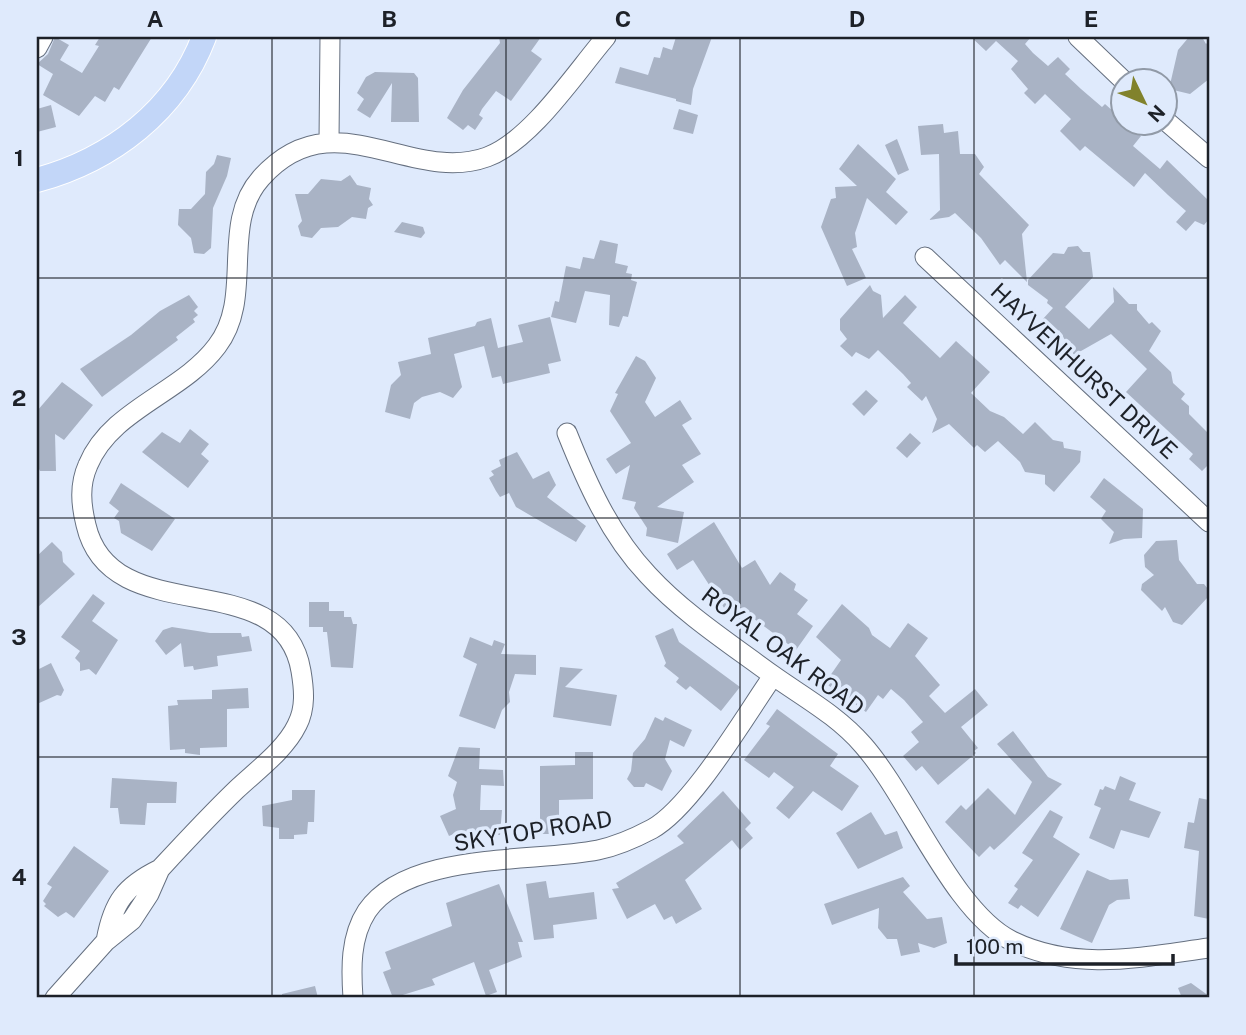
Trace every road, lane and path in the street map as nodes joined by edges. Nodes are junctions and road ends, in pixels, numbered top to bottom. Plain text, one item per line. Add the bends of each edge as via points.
1 (43, 37) edge
2 (204, 37) edge
3 (330, 37) edge
4 (606, 37) edge
5 (1078, 37) edge
6 (37, 48) edge
7 (1110, 68) edge
8 (1180, 133) edge
9 (330, 141) junction
10 (1209, 158) edge
11 (37, 180) edge
12 (925, 257) dead end
13 (567, 433) dead end
14 (1209, 522) edge
15 (774, 676) junction
16 (160, 869) junction
17 (129, 888) junction
18 (144, 901) junction
19 (106, 941) junction
20 (1209, 948) edge
21 (55, 998) edge
22 (352, 998) edge

1 - 6 street
2 - 11 main road via 181,81 138,130 89,162
3 - 9 street
4 - 9 street via 533,122 502,151 486,158 467,163 432,160
5 - 7 street
8 - 10 street
9 - 16 street via 301,149 261,178 239,220 235,298 219,345 198,367 116,426 100,443 84,475 81,504 88,536 116,572 152,589 261,615 291,643 300,663 304,690 297,726
12 - 14 street, HAYVENHURST DRIVE
13 - 15 street, ROYAL OAK ROAD via 608,521 649,576
15 - 20 street, ROYAL OAK ROAD via 828,712 863,744 967,902 1009,940 1038,952 1087,962
15 - 22 street, SKYTOP ROAD via 691,792 655,827 599,850 454,867 408,880 388,891 368,910 358,930 350,962
16 - 17 street
16 - 18 street
17 - 18 street
17 - 19 street via 111,915
18 - 19 street via 132,920
19 - 21 street

